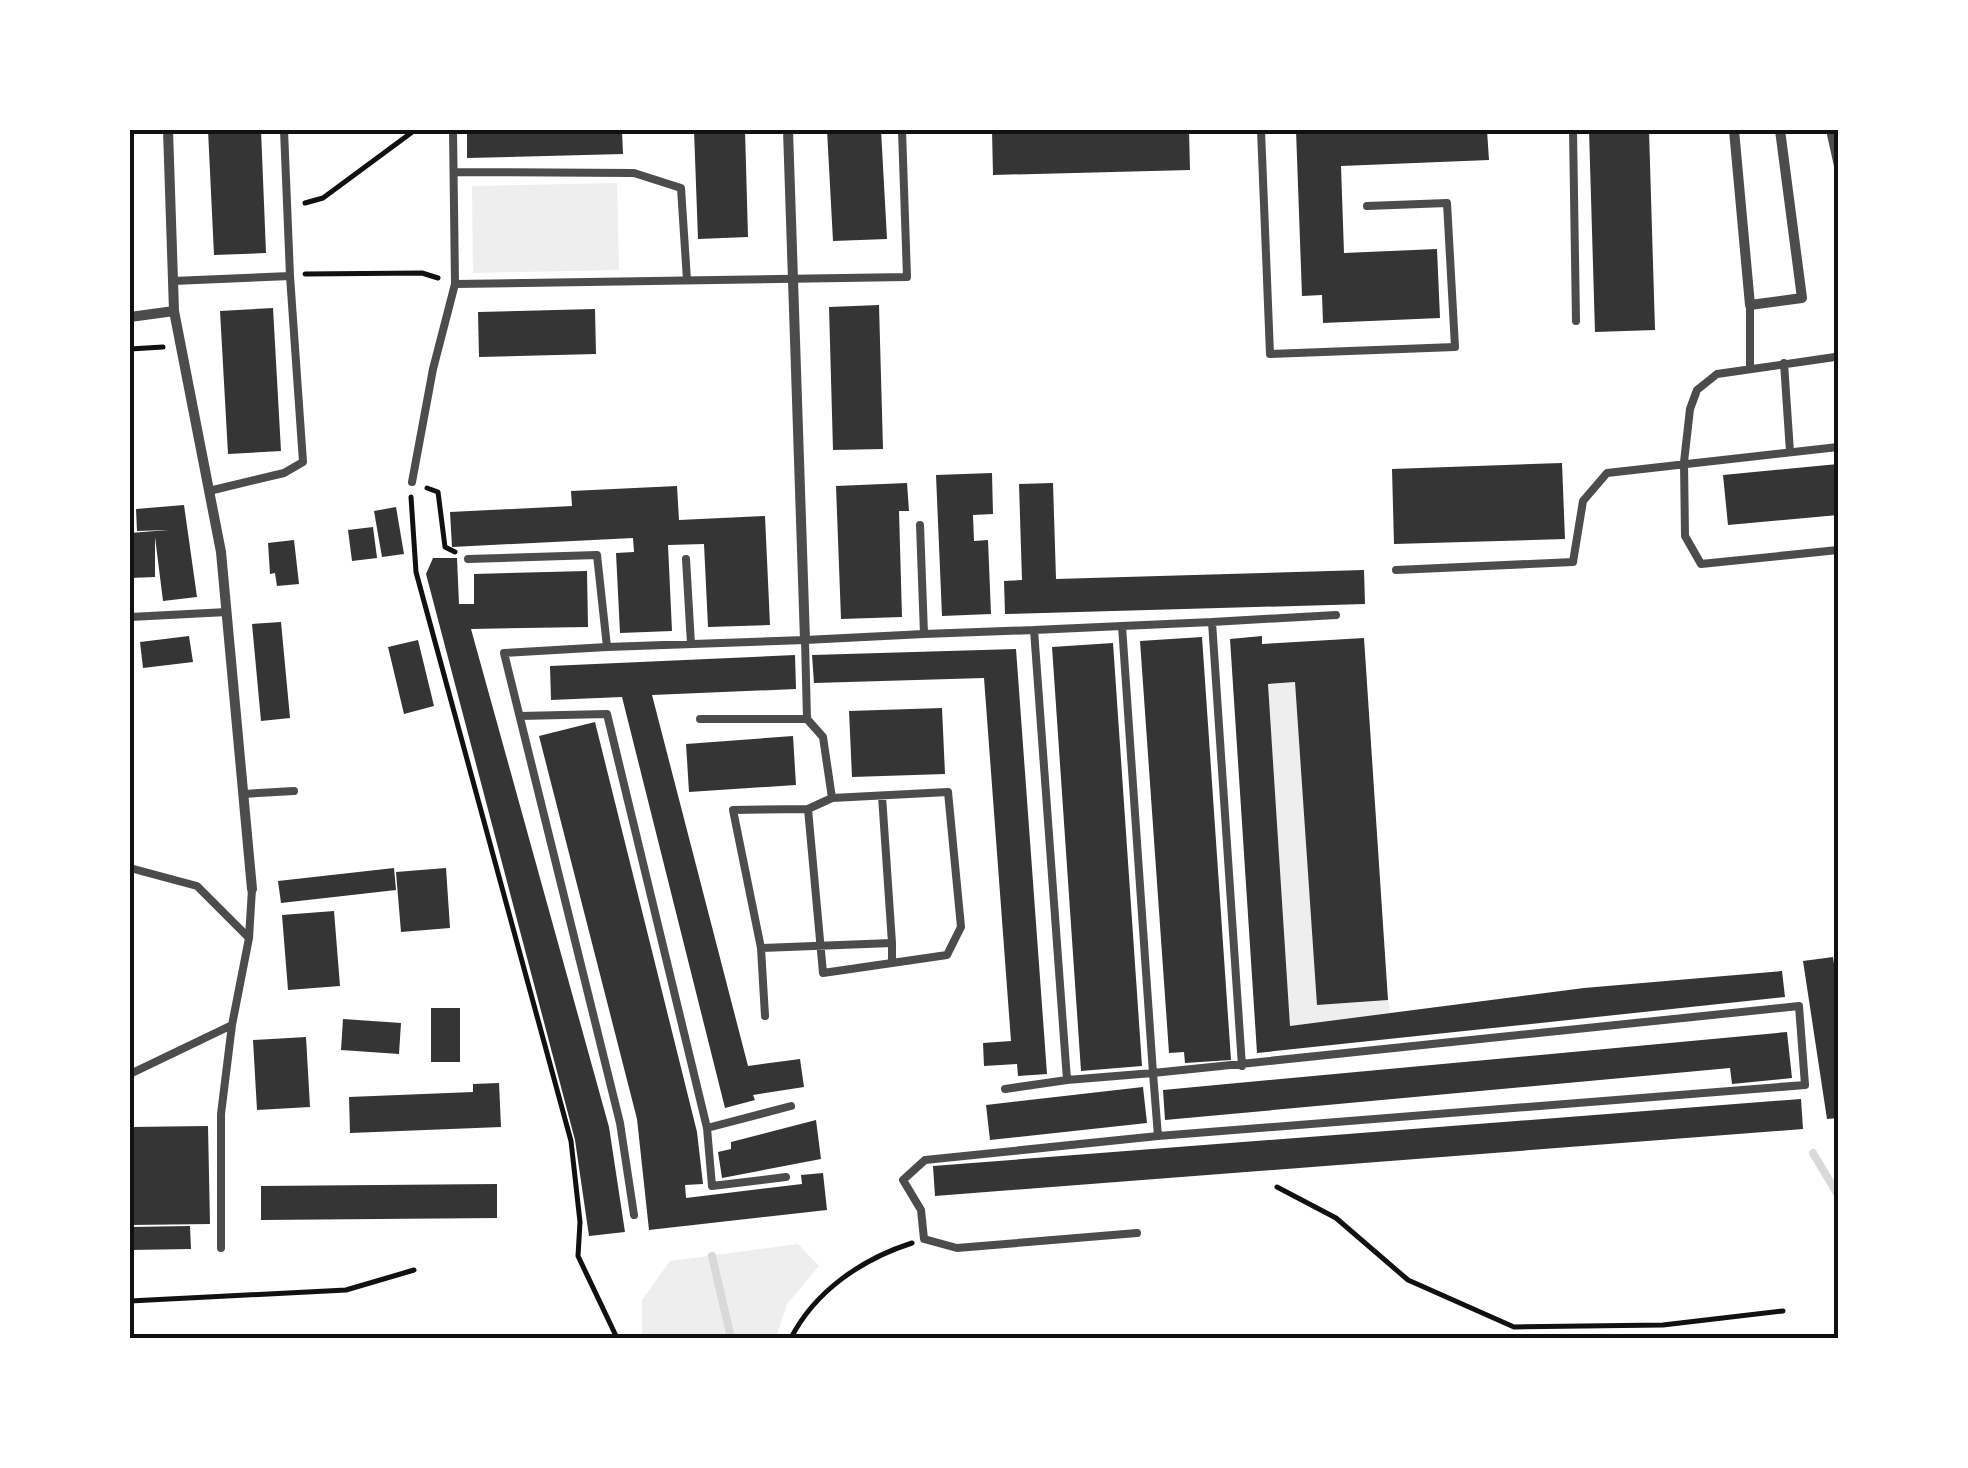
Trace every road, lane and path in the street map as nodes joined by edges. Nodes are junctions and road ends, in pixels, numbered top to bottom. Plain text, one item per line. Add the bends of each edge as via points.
1 (168, 130) edge
2 (284, 130) edge
3 (415, 130) edge
4 (452, 130) edge
5 (788, 130) edge
6 (902, 130) edge
7 (1261, 130) edge
8 (1573, 130) edge
9 (1734, 130) edge
10 (1780, 130) edge
11 (1830, 130) edge
12 (1838, 166) edge
13 (454, 172) junction
14 (1368, 206) dead end
15 (287, 208) junction
16 (290, 276) junction
17 (796, 278) junction
18 (687, 280) junction
19 (173, 281) junction
20 (455, 284) junction
21 (1750, 305) junction
22 (174, 311) junction
23 (130, 317) edge
24 (1576, 321) dead end
25 (181, 345) junction
26 (130, 349) edge
27 (1835, 356) dead end
28 (1784, 363) junction
29 (1750, 367) junction
30 (1838, 447) edge
31 (1790, 452) junction
32 (1684, 462) junction
33 (412, 482) joint
34 (209, 491) junction
35 (438, 492) dead end
36 (920, 525) dead end
37 (1838, 550) edge
38 (468, 559) joint
39 (686, 559) dead end
40 (1396, 570) dead end
41 (227, 612) junction
42 (1336, 615) dead end
43 (130, 617) edge
44 (1212, 622) junction
45 (1122, 626) junction
46 (1034, 630) junction
47 (924, 634) junction
48 (805, 640) junction
49 (690, 644) junction
50 (607, 647) junction
51 (520, 716) junction
52 (700, 720) dead end
53 (807, 720) junction
54 (294, 791) dead end
55 (244, 794) junction
56 (882, 796) junction
57 (832, 798) junction
58 (808, 808) junction
59 (130, 868) edge
60 (252, 889) joint
61 (250, 938) junction
62 (892, 943) junction
63 (818, 947) junction
64 (761, 948) junction
65 (892, 963) junction
66 (765, 1016) dead end
67 (232, 1025) junction
68 (1242, 1066) junction
69 (1153, 1073) junction
70 (130, 1074) edge
71 (1067, 1080) junction
72 (1004, 1089) dead end
73 (791, 1106) dead end
74 (707, 1128) junction
75 (1158, 1136) junction
76 (786, 1177) dead end
77 (1276, 1187) dead end
78 (634, 1215) dead end
79 (1138, 1233) dead end
80 (924, 1239) junction
81 (221, 1248) dead end
82 (414, 1270) dead end
83 (130, 1301) edge
84 (1783, 1311) dead end
85 (617, 1338) edge
86 (791, 1338) edge

1 - 19 street
2 - 15 lane
3 - 15 path via 322,198
4 - 13 lane
5 - 17 street
6 - 17 lane via 908,277
7 - 14 lane via 1270,354 1456,347 1447,203
8 - 24 lane
9 - 21 street
10 - 21 street via 1802,298
11 - 12 lane
13 - 18 lane via 634,173 681,188
13 - 20 lane
15 - 16 lane
16 - 19 lane
16 - 20 path via 422,273
16 - 34 lane via 303,462
17 - 18 lane
17 - 48 street
18 - 20 lane
19 - 22 street
20 - 33 lane
21 - 29 lane
22 - 23 street
22 - 25 street
25 - 26 path
25 - 34 street
27 - 28 lane
28 - 29 lane
28 - 31 lane
29 - 32 lane via 1717,374 1696,390
30 - 31 lane
31 - 32 lane
32 - 37 lane via 1685,536 1701,564
32 - 40 lane via 1607,473 1582,502 1573,562
33 - 85 path via 416,572 571,1141 578,1256
34 - 41 street
35 - 38 path via 445,547
36 - 47 lane
38 - 50 lane via 597,555
39 - 49 lane
41 - 43 lane
41 - 55 street
42 - 44 lane
44 - 45 lane
44 - 68 lane
45 - 46 lane
45 - 69 lane
46 - 47 lane
46 - 71 lane
47 - 48 lane
48 - 49 lane
48 - 53 lane
49 - 50 lane
50 - 51 lane via 504,652
51 - 74 lane via 607,714
51 - 78 lane via 620,1123
52 - 53 lane
53 - 57 lane via 823,737
54 - 55 lane
55 - 60 street
56 - 57 lane
56 - 62 lane
56 - 65 lane via 948,792 961,926 947,955
57 - 58 lane
58 - 63 lane
58 - 64 lane via 732,810
59 - 61 lane via 198,886
60 - 61 lane
61 - 67 lane
62 - 63 lane
62 - 65 lane
63 - 64 lane
63 - 65 lane via 823,973
64 - 66 lane
67 - 70 lane
67 - 81 lane via 221,1114
68 - 69 lane
68 - 75 lane via 1799,1006 1805,1085
69 - 71 lane
69 - 75 lane
71 - 72 lane
73 - 74 lane
74 - 76 lane via 712,1186
75 - 80 lane via 925,1160 903,1180 921,1210
77 - 84 path via 1336,1218 1408,1280 1514,1326 1663,1325
79 - 80 lane via 957,1248
80 - 86 path via 884,1252 836,1284 806,1310
82 - 83 path via 346,1290

